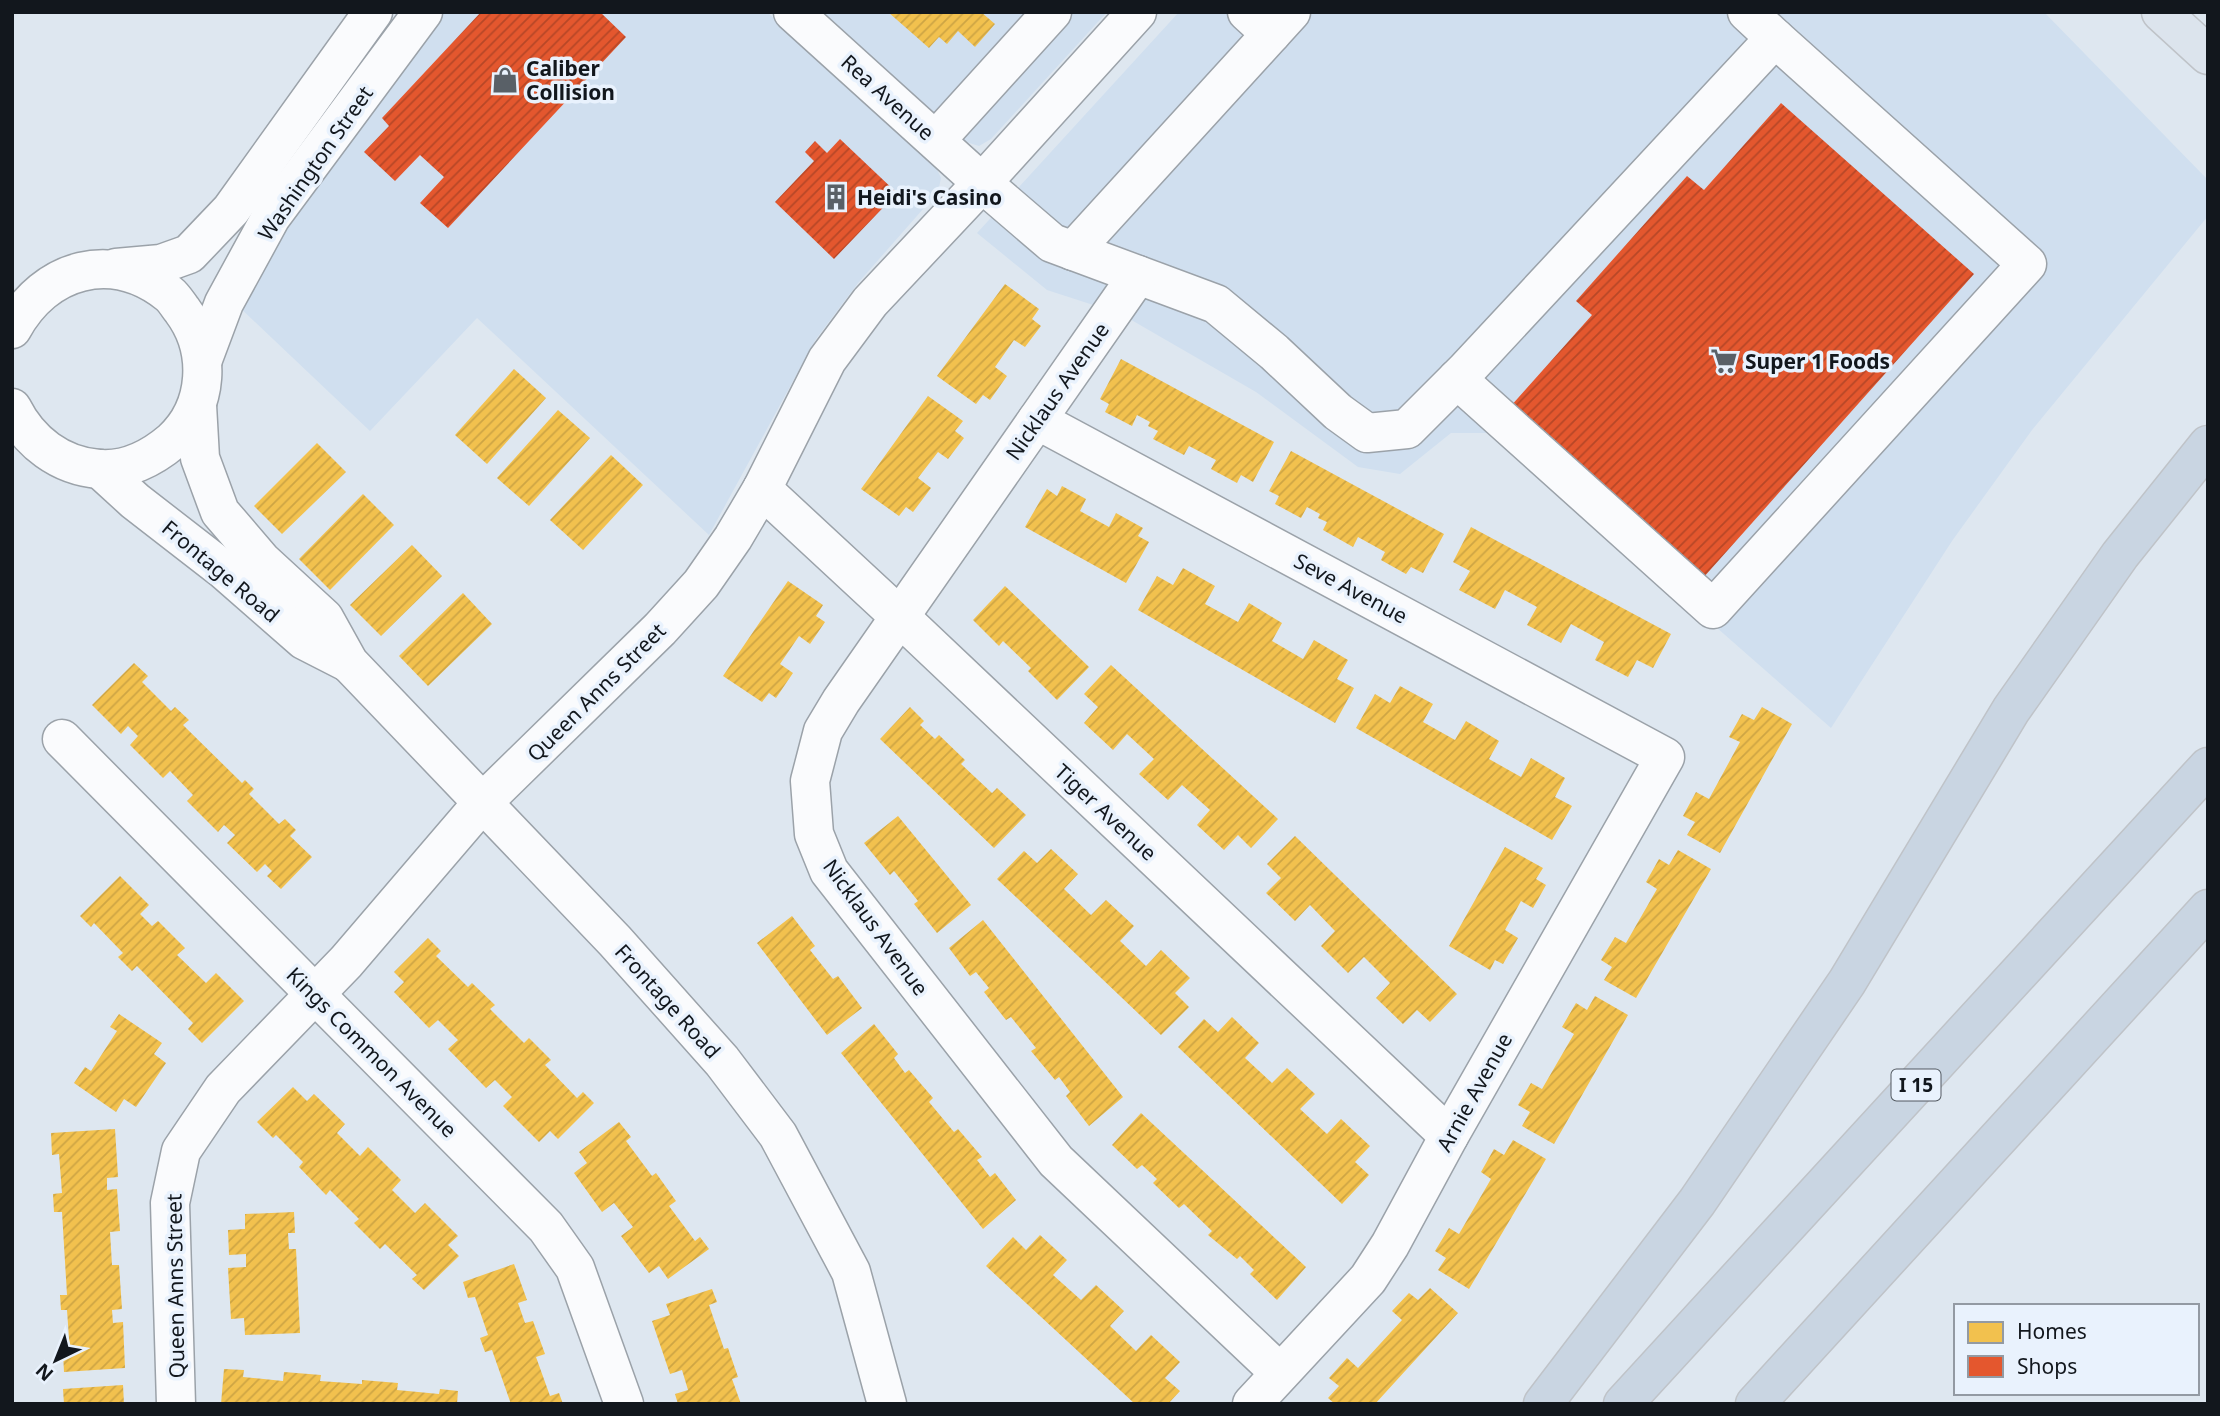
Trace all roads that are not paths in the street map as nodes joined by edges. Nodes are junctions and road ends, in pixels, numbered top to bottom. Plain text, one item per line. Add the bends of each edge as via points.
1 (373, 12) edge
2 (423, 12) edge
3 (793, 12) edge
4 (1052, 12) edge
5 (1137, 12) edge
6 (1747, 12) edge
7 (2161, 12) edge
8 (1270, 20) edge
9 (1775, 38) junction
10 (2208, 55) edge
11 (936, 140) junction
12 (982, 183) junction
13 (1073, 251) junction
14 (103, 269) junction
15 (1138, 275) junction
16 (12, 330) edge
17 (203, 359) junction
18 (1457, 379) junction
19 (197, 405) junction
20 (12, 408) edge
21 (1037, 420) junction
22 (2208, 444) edge
23 (100, 469) junction
24 (762, 489) junction
25 (900, 617) junction
26 (349, 663) junction
27 (62, 739) dead end
28 (1665, 757) joint
29 (2208, 767) edge
30 (483, 802) junction
31 (2208, 909) edge
32 (314, 995) junction
33 (1449, 1136) junction
34 (1280, 1373) junction
35 (176, 1404) edge
36 (624, 1404) edge
37 (887, 1404) edge
38 (1252, 1404) edge
39 (1543, 1404) edge
40 (1623, 1404) edge
41 (1755, 1404) edge

1 - 14 street, Washington Street via 231,210 188,254 161,264
2 - 17 street, Washington Street via 271,218 224,303
3 - 11 street, Rea Avenue
4 - 11 street
5 - 12 street, Queen Anns Street
6 - 9 street
7 - 10 main road
8 - 13 street
9 - 18 street, Rea Avenue
9 - 18 street via 2027,264 1713,609
11 - 12 street, Rea Avenue
12 - 13 street, Rea Avenue via 1052,243
12 - 24 street, Queen Anns Street via 870,302 827,360
13 - 15 street, Rea Avenue
14 - 16 street, Washington Street via 73,274 45,287 23,309
14 - 17 street via 139,276 171,295 192,324
15 - 18 street, Rea Avenue via 1216,304 1367,433 1406,429
15 - 21 street, Nicklaus Avenue
17 - 19 street
19 - 23 street via 182,432 159,452 131,466
19 - 26 street, Frontage Road via 200,458 220,512 262,561 324,618
20 - 23 street via 21,426 42,448 70,463
21 - 25 street, Nicklaus Avenue
21 - 28 street, Seve Avenue
22 - 39 highway via 2120,555 2011,710 1847,982 1697,1202
23 - 26 street, Frontage Road via 304,640
24 - 25 street, Tiger Avenue
24 - 30 street, Queen Anns Street via 701,584
25 - 33 street, Tiger Avenue
25 - 34 street, Nicklaus Avenue via 823,732 810,781 814,834 829,871 1056,1161
26 - 30 street, Frontage Road
27 - 32 street, Kings Common Avenue
28 - 33 street, Arnie Avenue
29 - 40 highway, I 15
30 - 32 street, Queen Anns Street
30 - 37 street, Frontage Road via 713,1051 778,1135 851,1272
31 - 41 highway
32 - 35 street, Queen Anns Street via 223,1089 181,1151 170,1203
32 - 36 street, Kings Common Avenue via 546,1227 575,1268
33 - 34 street, Arnie Avenue via 1367,1279
34 - 38 street, Arnie Avenue

